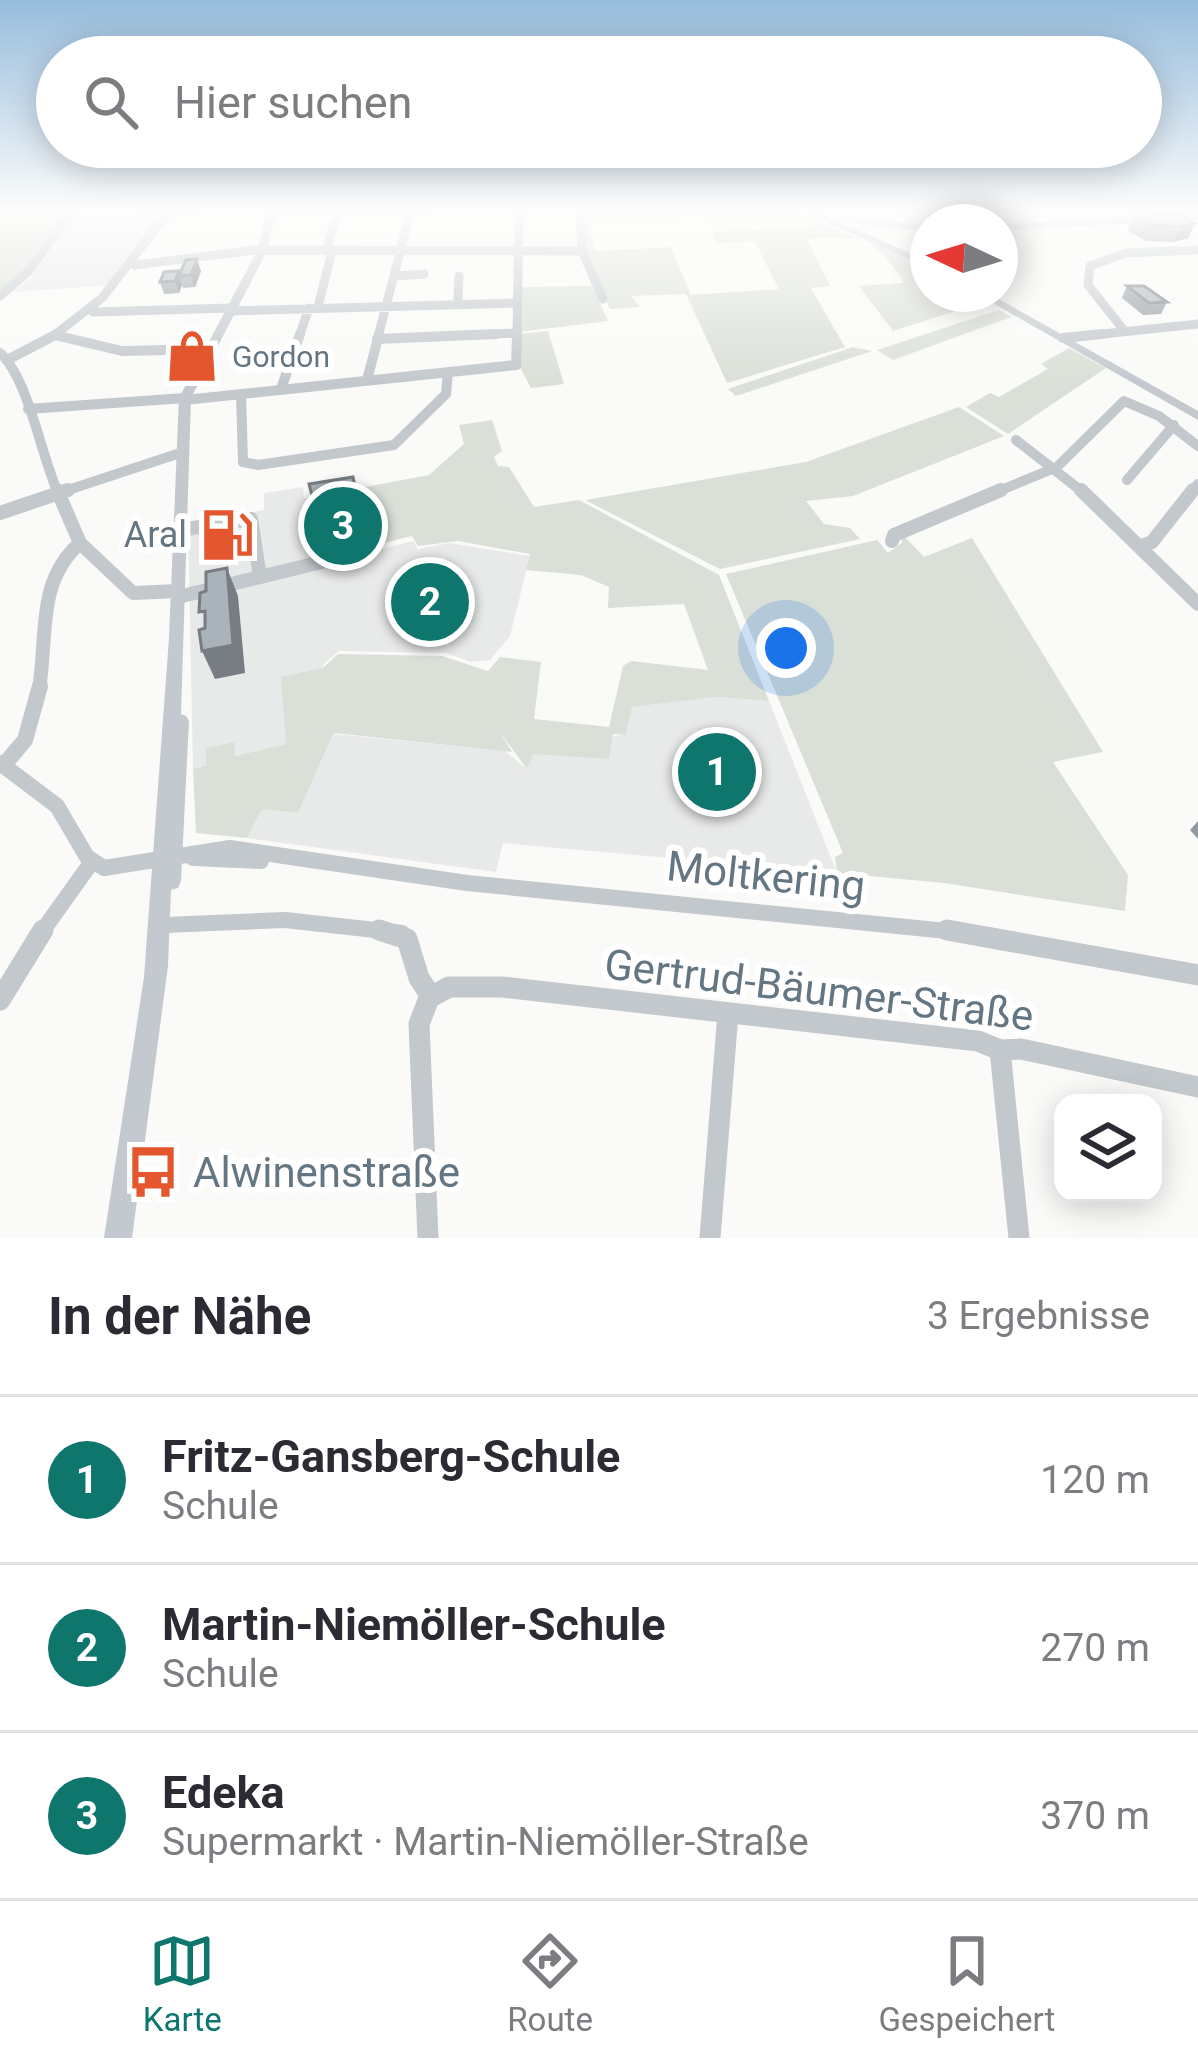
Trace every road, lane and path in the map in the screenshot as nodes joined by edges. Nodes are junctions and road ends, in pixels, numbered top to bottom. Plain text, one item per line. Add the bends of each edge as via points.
1 (32, 268) edge
2 (133, 268) edge
3 (253, 268) edge
4 (325, 268) edge
5 (399, 268) edge
6 (515, 268) edge
7 (589, 268) edge
8 (1090, 268) edge
9 (424, 274) dead end
10 (397, 276) junction
11 (459, 276) dead end
12 (0, 296) edge
13 (458, 298) junction
14 (516, 299) junction
15 (602, 299) dead end
16 (388, 304) junction
17 (314, 305) junction
18 (231, 308) junction
19 (1014, 312) edge
20 (93, 313) junction
21 (1198, 324) edge
22 (1123, 329) junction
23 (517, 333) junction
24 (58, 336) junction
25 (1084, 336) junction
26 (1063, 339) junction
27 (377, 340) junction
28 (209, 349) junction
29 (1093, 355) junction
30 (5, 356) edge
31 (448, 372) junction
32 (367, 380) junction
33 (280, 389) junction
34 (241, 394) junction
35 (185, 399) junction
36 (28, 409) junction
37 (1198, 416) edge
38 (1174, 425) junction
39 (1016, 440) dead end
40 (1198, 446) edge
41 (183, 452) junction
42 (1057, 467) junction
43 (1126, 480) dead end
44 (1198, 484) edge
45 (54, 494) junction
46 (0, 514) edge
47 (180, 530) junction
48 (892, 541) dead end
49 (80, 543) junction
50 (1140, 547) junction
51 (341, 557) dead end
52 (260, 578) junction
53 (178, 594) junction
54 (1198, 604) edge
55 (2, 764) edge
56 (166, 859) junction
57 (92, 863) junction
58 (164, 925) junction
59 (1198, 975) edge
60 (155, 976) junction
61 (430, 995) junction
62 (0, 1000) edge
63 (728, 1013) junction
64 (1000, 1050) junction
65 (1198, 1087) edge
66 (118, 1238) edge
67 (428, 1238) edge
68 (710, 1238) edge
69 (1019, 1238) edge

1 - 12 street
2 - 20 street
3 - 18 main road
4 - 17 street
5 - 10 street
6 - 14 street
7 - 15 street
8 - 22 street via 1088,286
9 - 10 street
10 - 16 street
11 - 13 street
13 - 14 street
13 - 16 street
14 - 16 street
14 - 23 street
16 - 17 street
16 - 27 street
17 - 18 street
17 - 33 street
18 - 20 street
18 - 28 main road
19 - 26 main road
20 - 24 street
21 - 22 street
22 - 25 street
23 - 27 street
23 - 31 street via 516,365
24 - 28 street via 122,351
24 - 30 street
25 - 26 street
25 - 29 street
26 - 29 main road
27 - 32 street
28 - 35 main road
29 - 37 main road
30 - 36 street via 19,370
31 - 32 street
31 - 34 street via 446,394 394,445 258,465 243,462
32 - 33 street
33 - 34 street
34 - 35 street
35 - 36 street
35 - 41 main road
36 - 45 street
38 - 40 street
38 - 42 street via 1124,401
38 - 43 street
39 - 42 street
41 - 45 street
41 - 47 main road
42 - 48 street
42 - 50 street
44 - 50 street
45 - 46 street
45 - 49 street
47 - 52 street via 251,519
47 - 53 main road
49 - 53 street via 133,593
49 - 55 street via 50,573 37,716 24,746
50 - 54 street
51 - 52 street
52 - 53 street
53 - 56 main road
55 - 57 street via 57,806
56 - 57 street, Moltkering via 110,869
56 - 58 main road
56 - 59 street, Moltkering via 326,865 953,931
56 - 60 main road
57 - 62 street
58 - 60 main road
58 - 61 street via 285,920 402,932 416,980
60 - 66 main road
61 - 63 street, Gertrud-Bäumer-Straße via 460,984
61 - 67 street via 419,1024
63 - 64 street, Gertrud-Bäumer-Straße
63 - 68 street
64 - 65 street, Gertrud-Bäumer-Straße
64 - 69 street

